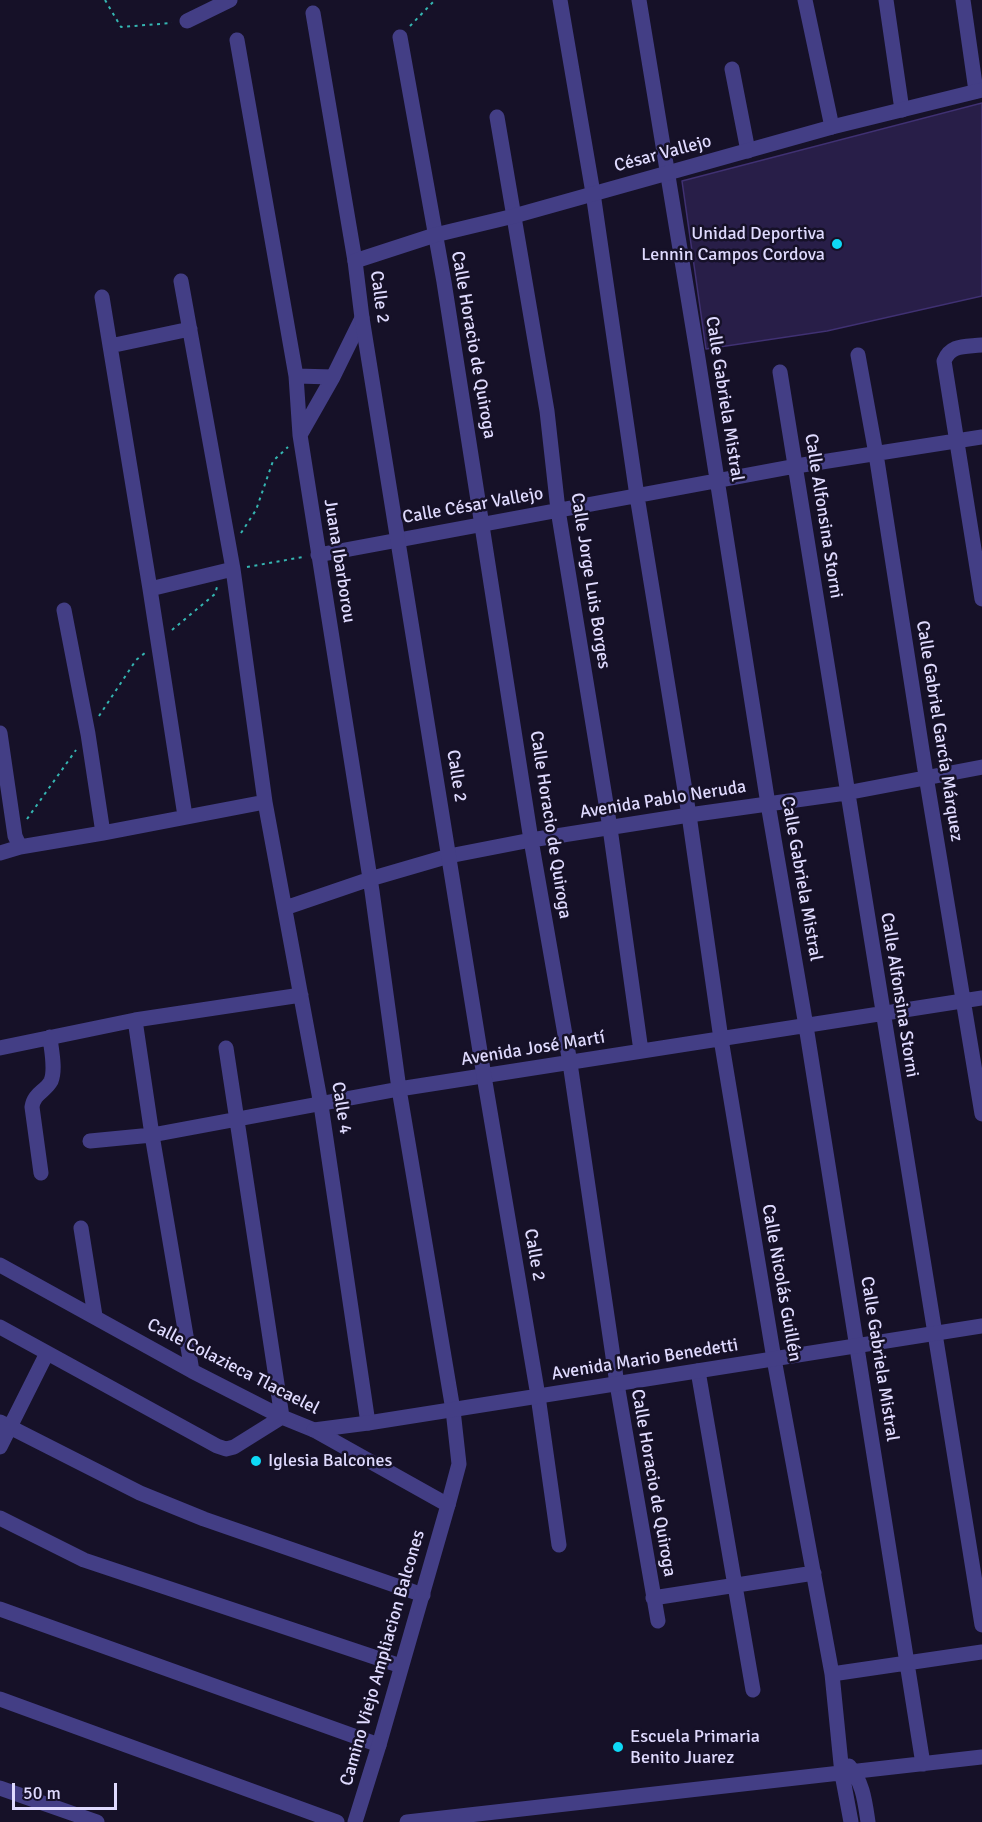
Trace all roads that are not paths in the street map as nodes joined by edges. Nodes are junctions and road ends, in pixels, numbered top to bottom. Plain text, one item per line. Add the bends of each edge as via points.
1 (230, 0) edge
2 (560, 0) edge
3 (639, 0) edge
4 (797, 0) edge
5 (805, 0) edge
6 (886, 0) edge
7 (963, 0) edge
8 (313, 13) dead end
9 (809, 18) junction
10 (187, 21) road end
11 (400, 37) road end
12 (237, 40) dead end
13 (732, 69) dead end
14 (979, 90) edge
15 (902, 110) junction
16 (497, 117) dead end
17 (832, 127) junction
18 (747, 151) junction
19 (667, 174) junction
20 (593, 194) junction
21 (514, 216) junction
22 (435, 235) junction
23 (355, 261) junction
24 (181, 280) dead end
25 (102, 297) dead end
26 (362, 318) junction
27 (190, 329) junction
28 (982, 345) edge
29 (110, 346) junction
30 (858, 355) dead end
31 (780, 372) dead end
32 (296, 376) junction
33 (333, 377) junction
34 (300, 435) junction
35 (982, 437) edge
36 (956, 442) junction
37 (876, 454) junction
38 (795, 466) junction
39 (717, 481) junction
40 (637, 496) junction
41 (558, 510) junction
42 (483, 524) junction
43 (398, 539) junction
44 (318, 555) junction
45 (233, 569) junction
46 (150, 589) junction
47 (982, 599) edge
48 (64, 610) dead end
49 (0, 733) edge
50 (982, 767) edge
51 (926, 776) junction
52 (846, 793) junction
53 (265, 802) junction
54 (768, 804) junction
55 (689, 815) junction
56 (185, 816) junction
57 (610, 828) junction
58 (103, 833) junction
59 (531, 840) junction
60 (20, 847) junction
61 (0, 853) edge
62 (449, 856) junction
63 (370, 879) junction
64 (285, 908) junction
65 (301, 995) junction
66 (982, 998) edge
67 (963, 1001) junction
68 (883, 1014) junction
69 (135, 1020) junction
70 (806, 1026) junction
71 (50, 1037) junction
72 (721, 1039) junction
73 (0, 1048) edge
74 (226, 1048) dead end
75 (641, 1051) junction
76 (570, 1062) junction
77 (484, 1076) junction
78 (399, 1089) junction
79 (321, 1105) junction
80 (982, 1114) edge
81 (238, 1118) junction
82 (152, 1135) junction
83 (90, 1141) dead end
84 (41, 1173) dead end
85 (81, 1228) dead end
86 (0, 1264) edge
87 (95, 1316) junction
88 (982, 1326) edge
89 (0, 1327) edge
90 (934, 1334) junction
91 (857, 1346) junction
92 (47, 1353) junction
93 (774, 1359) junction
94 (192, 1371) junction
95 (698, 1371) junction
96 (617, 1384) junction
97 (538, 1396) junction
98 (453, 1410) junction
99 (282, 1417) junction
100 (368, 1423) junction
101 (6, 1425) edge
102 (314, 1430) junction
103 (0, 1448) edge
104 (448, 1505) junction
105 (0, 1518) edge
106 (559, 1545) dead end
107 (814, 1573) junction
108 (736, 1586) junction
109 (423, 1595) junction
110 (653, 1598) junction
111 (0, 1609) edge
112 (658, 1621) dead end
113 (982, 1625) edge
114 (982, 1652) edge
115 (907, 1663) junction
116 (401, 1666) junction
117 (832, 1674) junction
118 (753, 1690) dead end
119 (0, 1699) edge
120 (380, 1745) junction
121 (982, 1757) edge
122 (923, 1764) junction
123 (848, 1773) junction
124 (0, 1788) edge
125 (97, 1822) edge
126 (337, 1822) edge
127 (356, 1822) edge
128 (407, 1822) edge
129 (851, 1822) edge
130 (868, 1822) edge

1 - 10 street
2 - 20 street, Calle Nicolás Guillén
3 - 19 street, Calle Gabriela Mistral
4 - 9 street
5 - 9 street
6 - 15 street
7 - 14 street
8 - 23 street, Calle 2
9 - 17 street
11 - 22 street, Calle Horacio de Quiroga
12 - 32 street, Juana Ibarborou
13 - 18 street
14 - 15 street, César Vallejo
15 - 17 street, César Vallejo
16 - 21 street, Calle Jorge Luis Borges
17 - 18 street, César Vallejo
18 - 19 street, César Vallejo
19 - 20 street, César Vallejo
19 - 39 street, Calle Gabriela Mistral
20 - 21 street, César Vallejo
20 - 40 street, Calle Nicolás Guillén
21 - 22 street, César Vallejo
21 - 41 street, Calle Jorge Luis Borges via 547,411
22 - 23 street, César Vallejo
22 - 42 street, Calle Horacio de Quiroga
23 - 26 street, Calle 2
24 - 27 street, Calle 4
25 - 29 street
26 - 33 street
26 - 43 street, Calle 2
27 - 29 street
27 - 45 street, Calle 4
28 - 36 street via 954,348 944,361
29 - 46 street
30 - 37 street, Calle Gabriel García Márquez
31 - 38 street, Calle Alfonsina Storni
32 - 33 street
32 - 34 street, Juana Ibarborou
33 - 34 street
34 - 44 street, Juana Ibarborou
35 - 36 street, Calle César Vallejo
36 - 37 street, Calle César Vallejo
36 - 47 street
37 - 38 street, Calle César Vallejo
37 - 51 street, Calle Gabriel García Márquez
38 - 39 street, Calle César Vallejo
38 - 52 street, Calle Alfonsina Storni
39 - 40 street, Calle César Vallejo
39 - 54 street, Calle Gabriela Mistral
40 - 41 street, Calle César Vallejo
40 - 55 street, Calle Nicolás Guillén
41 - 42 street, Calle César Vallejo
41 - 57 street, Calle Jorge Luis Borges
42 - 43 street, Calle César Vallejo
42 - 59 street, Calle Horacio de Quiroga
43 - 44 street, Calle César Vallejo
43 - 62 street, Calle 2
44 - 63 street, Juana Ibarborou
45 - 46 street
45 - 53 street, Calle 4
46 - 56 street
48 - 58 street
49 - 60 street via 15,836
50 - 51 street, Avenida Pablo Neruda
51 - 52 street, Avenida Pablo Neruda
51 - 67 street, Calle Gabriel García Márquez
52 - 54 street, Avenida Pablo Neruda
52 - 68 street, Calle Alfonsina Storni
53 - 56 street
53 - 64 street, Calle 4
54 - 55 street, Avenida Pablo Neruda
54 - 70 street, Calle Gabriela Mistral
55 - 57 street, Avenida Pablo Neruda
55 - 72 street, Calle Nicolás Guillén
56 - 58 street
57 - 59 street, Avenida Pablo Neruda
57 - 75 street, Calle Jorge Luis Borges
58 - 60 street
59 - 62 street, Avenida Pablo Neruda
59 - 76 street, Calle Horacio de Quiroga
60 - 61 street
62 - 63 street, Avenida Pablo Neruda
62 - 77 street, Calle 2
63 - 64 street, Avenida Pablo Neruda
63 - 78 street, Juana Ibarborou
64 - 65 street, Calle 4
65 - 69 street
65 - 79 street, Calle 4
66 - 67 street, Avenida José Martí
67 - 68 street, Avenida José Martí
67 - 80 street, Calle Gabriel García Márquez
68 - 70 street, Avenida José Martí
68 - 90 street, Calle Alfonsina Storni
69 - 71 street
69 - 82 street
70 - 72 street, Avenida José Martí
70 - 91 street, Calle Gabriela Mistral
71 - 73 street
71 - 84 street via 52,1079 38,1093 32,1107
72 - 75 street, Avenida José Martí
72 - 93 street, Calle Nicolás Guillén
74 - 81 street
75 - 76 street, Avenida José Martí
76 - 77 street, Avenida José Martí
76 - 96 street, Calle Horacio de Quiroga
77 - 78 street, Avenida José Martí
77 - 97 street, Calle 2
78 - 79 street, Avenida José Martí
78 - 98 street, Juana Ibarborou
79 - 81 street, Avenida José Martí
79 - 100 street, Calle 4
81 - 82 street, Avenida José Martí
81 - 99 street
82 - 83 street, Avenida José Martí
82 - 94 street
85 - 87 street
86 - 87 street, Calle Colazieca Tlacaelel
87 - 94 street, Calle Colazieca Tlacaelel
88 - 90 street, Avenida Mario Benedetti
89 - 92 street
90 - 91 street, Avenida Mario Benedetti
90 - 113 street, Calle Alfonsina Storni
91 - 93 street, Avenida Mario Benedetti
91 - 115 street, Calle Gabriela Mistral
92 - 99 street via 226,1449
92 - 101 street
93 - 95 street, Avenida Mario Benedetti
93 - 107 street, Calle Nicolás Guillén
94 - 99 street, Calle Colazieca Tlacaelel
95 - 96 street, Avenida Mario Benedetti
95 - 108 street
96 - 97 street, Avenida Mario Benedetti
96 - 110 street, Calle Horacio de Quiroga
97 - 98 street, Avenida Mario Benedetti
97 - 106 street, Calle 2
98 - 100 street, Avenida Mario Benedetti
98 - 104 street, Camino Viejo Ampliacion Balcones via 459,1464
99 - 102 street, Calle Colazieca Tlacaelel
100 - 102 street, Avenida Mario Benedetti
101 - 103 street
101 - 109 street via 140,1493
102 - 104 street, Calle Colazieca Tlacaelel
104 - 109 street, Camino Viejo Ampliacion Balcones
105 - 116 street via 84,1560
107 - 108 street
107 - 117 street, Calle Nicolás Guillén
108 - 110 street
108 - 118 street
109 - 116 street, Camino Viejo Ampliacion Balcones
110 - 112 street, Calle Horacio de Quiroga
111 - 120 street
114 - 115 street
115 - 117 street
115 - 122 street, Calle Gabriela Mistral
116 - 120 street, Camino Viejo Ampliacion Balcones
117 - 123 street, Calle Nicolás Guillén via 841,1757
119 - 126 street
120 - 127 street, Camino Viejo Ampliacion Balcones
121 - 122 street
122 - 123 street
123 - 128 street
123 - 129 street
123 - 130 street via 863,1792
124 - 125 street

